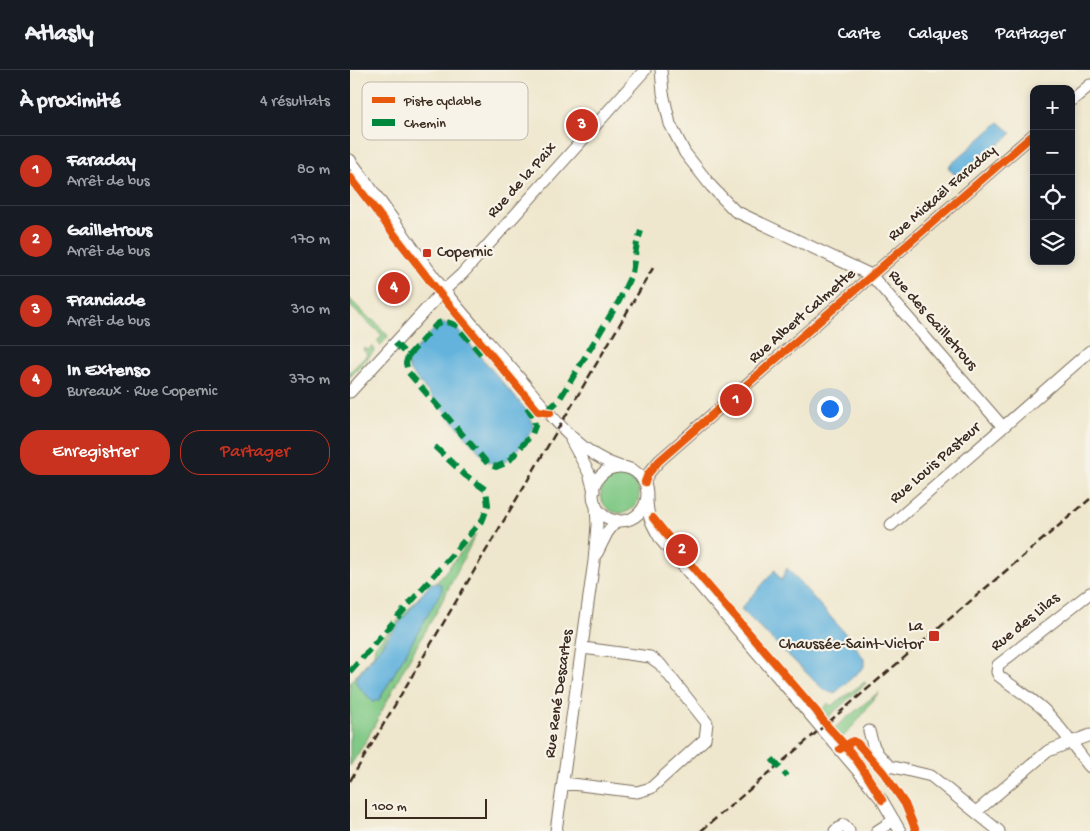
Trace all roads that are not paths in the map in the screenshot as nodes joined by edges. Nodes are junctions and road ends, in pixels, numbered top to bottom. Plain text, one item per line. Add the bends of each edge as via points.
1 (645, 70) edge
2 (661, 70) edge
3 (1090, 85) edge
4 (1075, 98) edge
5 (1030, 137) edge
6 (350, 160) edge
7 (871, 275) junction
8 (444, 290) junction
9 (1090, 351) edge
10 (350, 392) edge
11 (1003, 427) junction
12 (567, 432) junction
13 (659, 461) junction
14 (621, 467) junction
15 (634, 471) junction
16 (644, 482) junction
17 (594, 492) junction
18 (647, 498) junction
19 (596, 505) junction
20 (619, 521) junction
21 (891, 525) dead end
22 (661, 540) junction
23 (594, 561) junction
24 (1090, 593) edge
25 (583, 648) junction
26 (869, 731) dead end
27 (1090, 735) edge
28 (1072, 742) junction
29 (1090, 767) edge
30 (564, 782) junction
31 (976, 812) junction
32 (894, 820) junction
33 (556, 831) edge
34 (835, 831) edge
35 (849, 831) edge
36 (878, 831) edge
37 (900, 831) edge
38 (999, 831) edge

1 - 8 street, Rue de la Paix
2 - 7 street, Rue des Gailletrous via 670,124 683,149 735,211
3 - 4 street
5 - 7 street, Rue Mickaël Faraday
6 - 8 street
7 - 11 street, Rue des Gailletrous
7 - 13 street, Rue Albert Calmette
8 - 10 street, Rue de la Paix
8 - 12 street
9 - 11 street, Rue Louis Pasteur
11 - 21 street, Rue Louis Pasteur
12 - 14 street via 602,460
12 - 17 street via 590,473
13 - 15 street, Rue Albert Calmette
13 - 16 street, Rue Albert Calmette
14 - 15 street
14 - 17 street via 606,471
15 - 16 street
16 - 18 street
17 - 19 street
18 - 20 street via 636,516
18 - 22 street via 650,521
19 - 20 street via 605,516
19 - 23 street, Rue René Descartes
20 - 22 street via 644,526
20 - 23 street, Rue René Descartes via 600,546
22 - 32 street via 840,749 882,800
23 - 25 street, Rue René Descartes
24 - 28 street, Rue des Lilas via 998,665 997,672 1043,709
25 - 30 street, Rue René Descartes
25 - 30 street via 650,657 660,664 707,724 706,739 644,791
26 - 31 street via 878,754 889,766 931,776
27 - 28 street
28 - 29 street
28 - 31 street via 1048,751
30 - 33 street, Rue René Descartes
31 - 38 street
32 - 36 street
32 - 37 street
34 - 35 street via 844,825

